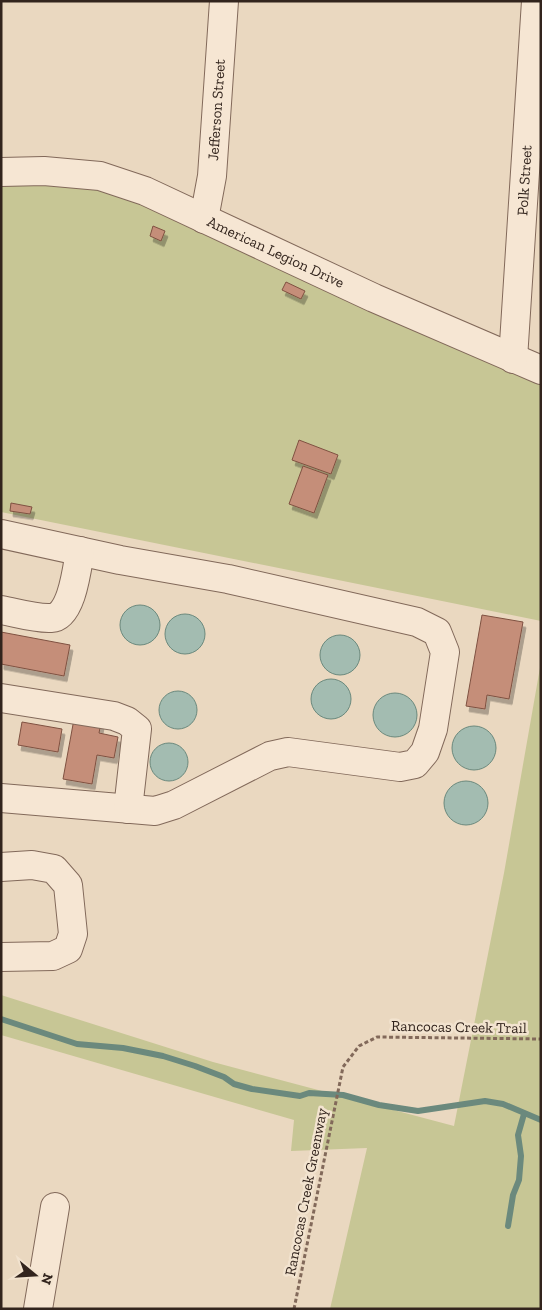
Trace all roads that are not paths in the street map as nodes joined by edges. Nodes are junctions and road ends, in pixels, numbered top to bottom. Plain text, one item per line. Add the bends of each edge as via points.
1 (224, 1) edge
2 (536, 1) edge
3 (1, 172) edge
4 (204, 219) junction
5 (513, 359) junction
6 (541, 370) edge
7 (1, 534) edge
8 (80, 551) junction
9 (1, 610) edge
10 (1, 698) edge
11 (1, 798) edge
12 (128, 809) junction
13 (1, 867) edge
14 (1, 957) edge
15 (54, 1207) dead end
16 (38, 1309) edge

1 - 4 street, Jefferson Street via 212,176
2 - 5 street, Polk Street
3 - 4 street, American Legion Drive via 44,171 100,176 145,191
4 - 5 street, American Legion Drive
5 - 6 street, American Legion Drive
7 - 8 street
8 - 9 street via 68,606 60,615 52,618
8 - 12 street via 228,579 417,622 437,632 445,652 433,729 425,752 415,764 400,767 288,752 270,756 174,805 155,811
10 - 12 street via 114,716 137,729
11 - 12 street
13 - 14 street via 32,865 54,869 68,885 73,934 68,949 53,956
15 - 16 street

